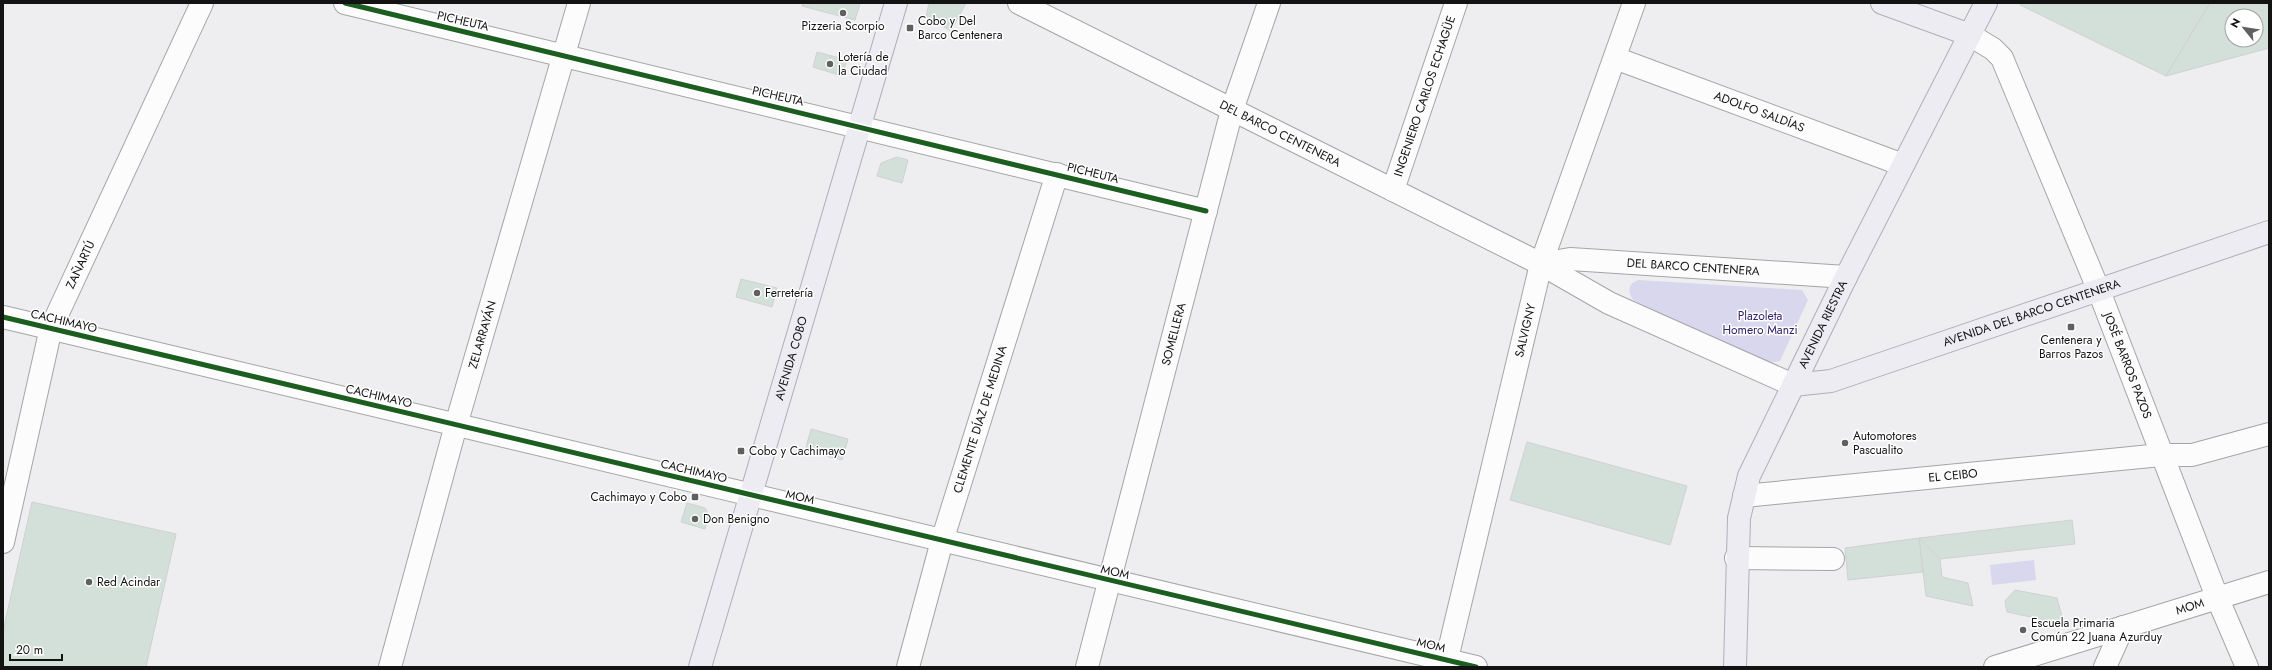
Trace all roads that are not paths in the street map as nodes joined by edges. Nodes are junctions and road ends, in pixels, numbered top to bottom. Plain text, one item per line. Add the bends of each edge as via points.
1 (202, 3) edge
2 (345, 3) edge
3 (579, 3) edge
4 (896, 3) edge
5 (1019, 3) edge
6 (1269, 3) edge
7 (1456, 3) edge
8 (1634, 3) edge
9 (1882, 3) edge
10 (1986, 3) edge
11 (1056, 11) edge
12 (1970, 36) junction
13 (564, 55) junction
14 (1615, 58) junction
15 (1232, 110) junction
16 (859, 126) junction
17 (1903, 165) junction
18 (1057, 174) junction
19 (1393, 190) junction
20 (1206, 211) junction
21 (2269, 232) edge
22 (1541, 264) junction
23 (1846, 277) junction
24 (2098, 291) junction
25 (3, 317) edge
26 (51, 328) junction
27 (1793, 385) junction
28 (456, 425) junction
29 (2269, 434) edge
30 (2162, 455) junction
31 (750, 495) junction
32 (1744, 496) junction
33 (942, 541) junction
34 (3, 542) edge
35 (1736, 558) junction
36 (1833, 559) dead end
37 (1108, 580) junction
38 (2269, 582) edge
39 (2217, 597) junction
40 (2123, 627) junction
41 (1446, 663) edge
42 (390, 667) edge
43 (700, 667) edge
44 (908, 667) edge
45 (1087, 667) edge
46 (1476, 667) edge
47 (1735, 667) edge
48 (1995, 667) edge
49 (2105, 667) edge
50 (2247, 667) edge

1 - 26 street, ZAÑARTÚ
2 - 13 street, PICHEUTA
3 - 13 street, ZELARRAYÁN
4 - 16 main road, AVENIDA COBO
5 - 11 street, DEL BARCO CENTENERA
6 - 15 street, SOMELLERA
7 - 19 street, INGENIERO CARLOS ECHAGÜE
8 - 14 street, SALVIGNY
9 - 12 main road
10 - 12 main road, AVENIDA RIESTRA
11 - 15 street, DEL BARCO CENTENERA
12 - 17 main road, AVENIDA RIESTRA
12 - 24 street, JOSÉ BARROS PAZOS via 1993,49 2002,58
13 - 16 street, PICHEUTA
13 - 28 street, ZELARRAYÁN
14 - 17 street, ADOLFO SALDÍAS
14 - 22 street, SALVIGNY
15 - 19 street, DEL BARCO CENTENERA
15 - 20 street, SOMELLERA
16 - 18 street, PICHEUTA
16 - 31 main road, AVENIDA COBO
17 - 23 main road, AVENIDA RIESTRA
18 - 20 street, PICHEUTA
18 - 33 street, CLEMENTE DÍAZ DE MEDINA
19 - 22 street, DEL BARCO CENTENERA
20 - 37 street, SOMELLERA
21 - 24 main road, AVENIDA DEL BARCO CENTENERA
22 - 23 street, DEL BARCO CENTENERA via 1570,259
22 - 27 street, DEL BARCO CENTENERA via 1609,303
22 - 41 street, SALVIGNY
23 - 27 main road, AVENIDA RIESTRA
24 - 27 main road, AVENIDA DEL BARCO CENTENERA via 1831,381
24 - 30 street, JOSÉ BARROS PAZOS
25 - 26 street, CACHIMAYO
26 - 28 street, CACHIMAYO
26 - 34 street, ZAÑARTÚ
27 - 32 main road, AVENIDA RIESTRA via 1749,476
28 - 31 street, CACHIMAYO
28 - 42 street, ZELARRAYÁN
29 - 30 street, EL CEIBO via 2192,455
30 - 32 street, EL CEIBO
30 - 39 street, JOSÉ BARROS PAZOS
31 - 33 street, MOM
31 - 43 main road, AVENIDA COBO
32 - 35 main road, AVENIDA RIESTRA via 1738,518
33 - 37 street, MOM
33 - 44 street, CLEMENTE DÍAZ DE MEDINA
35 - 36 street
35 - 47 main road, AVENIDA RIESTRA
37 - 41 street, MOM
37 - 45 street, SOMELLERA
38 - 39 street, MOM
39 - 40 street, MOM
39 - 50 street, JOSÉ BARROS PAZOS
40 - 48 street, MOM
40 - 49 street
41 - 46 street, MOM

